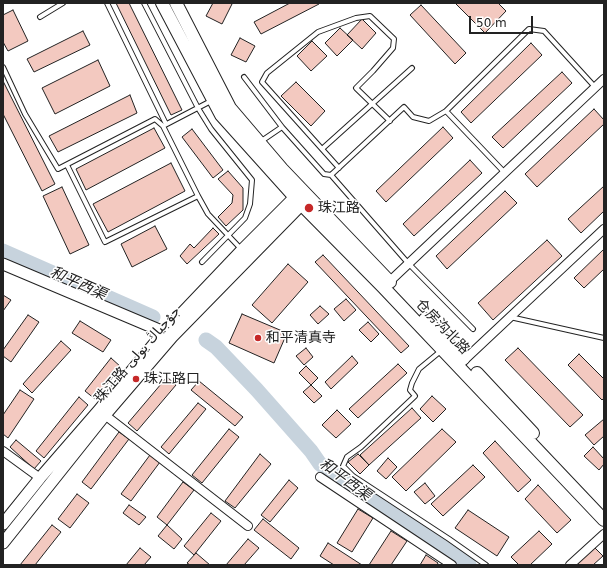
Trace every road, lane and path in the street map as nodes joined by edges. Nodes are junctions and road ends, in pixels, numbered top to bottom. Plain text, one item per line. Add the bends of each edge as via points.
1 (63, 3) edge
2 (107, 3) edge
3 (144, 3) edge
4 (162, 3) edge
5 (176, 3) edge
6 (40, 17) dead end
7 (3, 67) edge
8 (412, 68) dead end
9 (244, 77) dead end
10 (604, 79) edge
11 (596, 87) junction
12 (213, 100) junction
13 (372, 104) junction
14 (198, 108) junction
15 (446, 111) junction
16 (390, 121) junction
17 (164, 125) junction
18 (282, 127) junction
19 (259, 143) junction
20 (322, 149) junction
21 (67, 165) junction
22 (339, 168) junction
23 (505, 173) junction
24 (331, 175) junction
25 (198, 196) junction
26 (301, 197) junction
27 (604, 229) edge
28 (227, 235) junction
29 (242, 250) junction
30 (202, 262) dead end
31 (408, 263) junction
32 (3, 264) edge
33 (389, 282) junction
34 (510, 317) junction
35 (473, 329) dead end
36 (168, 334) junction
37 (604, 338) edge
38 (443, 350) junction
39 (461, 363) junction
40 (102, 413) junction
41 (3, 451) edge
42 (320, 477) dead end
43 (40, 478) junction
44 (604, 508) edge
45 (604, 520) edge
46 (3, 524) edge
47 (248, 526) dead end
48 (604, 534) edge
49 (3, 543) edge
50 (452, 565) edge
51 (486, 565) edge
52 (570, 565) edge

1 - 6 lane
2 - 17 lane
3 - 14 lane
4 - 12 main road
5 - 19 main road, 仓房沟北路 via 230,108
7 - 21 lane via 25,114 58,169
8 - 13 lane
9 - 18 lane
10 - 11 street
11 - 15 lane via 544,32 529,29
11 - 23 street
12 - 14 lane
12 - 26 main road via 221,115
13 - 16 lane
13 - 20 lane
13 - 20 lane via 356,88 393,48 394,39 370,16 356,18 318,32 267,73 262,82
14 - 17 lane
14 - 28 lane via 211,129 252,180 250,204 245,218
15 - 16 lane via 429,120 413,117 404,108
15 - 23 lane
16 - 22 lane
17 - 21 lane via 154,119
17 - 25 lane
18 - 19 lane
18 - 24 lane via 324,174
19 - 26 main road, 仓房沟北路 via 282,169
20 - 22 lane
21 - 25 lane via 105,242
22 - 24 lane
23 - 31 street
24 - 31 lane
25 - 28 lane via 208,214
26 - 29 street, 珠江路 جۇجياڭ يولى
26 - 33 main road, 仓房沟北路
26 - 36 street, 珠江路 جۇجياڭ يولى
26 - 38 main road, 仓房沟北路
27 - 34 street
28 - 29 lane
28 - 30 lane
29 - 36 street, 珠江路 جۇجياڭ يولى
31 - 33 street
31 - 35 lane
32 - 36 street
33 - 39 main road, 仓房沟北路
34 - 37 lane
34 - 39 street
36 - 40 street, 珠江路 جۇجياڭ يولى
38 - 39 main road, 仓房沟北路
38 - 51 lane via 416,373 410,390 415,396 347,457 343,466 353,476
39 - 44 main road, 仓房沟北路
39 - 45 main road, 仓房沟北路
40 - 43 street, 珠江路 جۇجياڭ يولى
40 - 47 street
40 - 49 street, 珠江路 جۇجياڭ يولى
41 - 43 street
42 - 50 street
43 - 46 street, 珠江路 جۇجياڭ يولى
48 - 52 street

